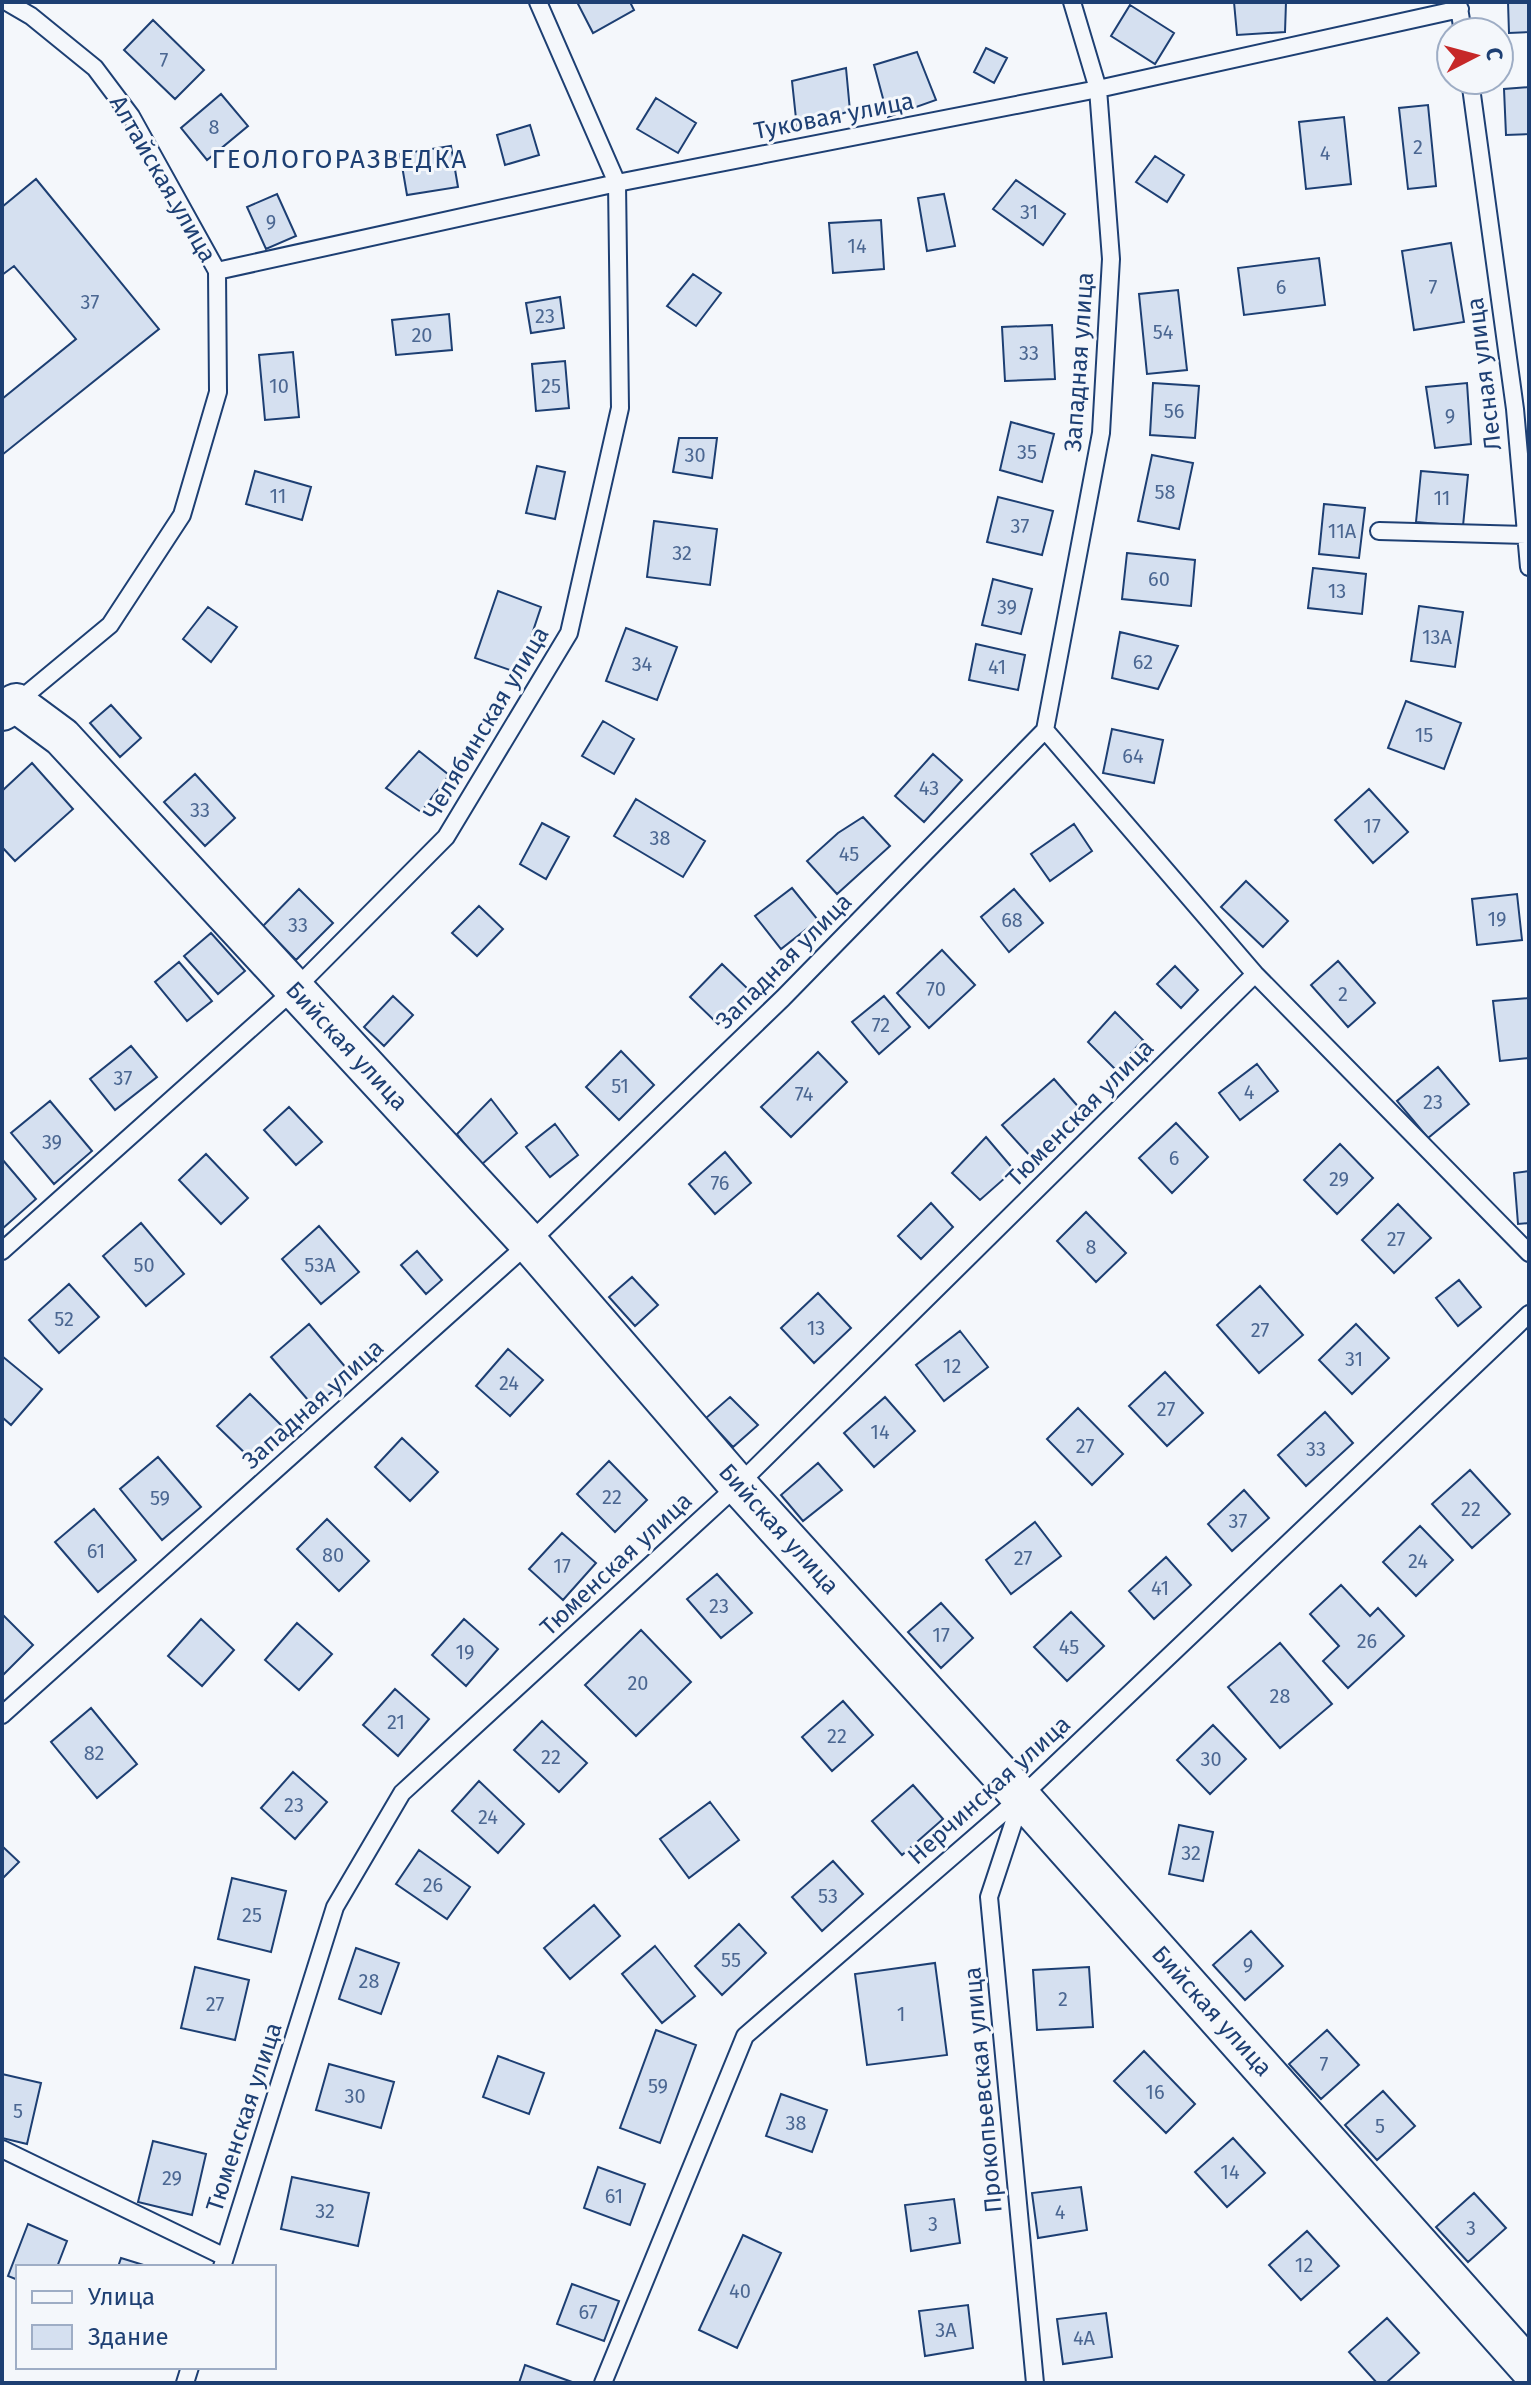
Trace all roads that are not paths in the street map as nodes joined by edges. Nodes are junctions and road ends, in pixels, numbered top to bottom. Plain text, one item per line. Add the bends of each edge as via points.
1 (7, 2) edge
2 (538, 2) edge
3 (1072, 2) edge
4 (1459, 6) edge
5 (1098, 89) junction
6 (1473, 96) edge
7 (617, 183) junction
8 (217, 271) junction
9 (1522, 409) edge
10 (1379, 531) dead end
11 (1526, 535) junction
12 (1529, 567) edge
13 (9, 707) edge
14 (1045, 730) junction
15 (1255, 974) junction
16 (295, 989) junction
17 (529, 1243) junction
18 (2, 1251) edge
19 (1529, 1253) edge
20 (1529, 1314) edge
21 (738, 1485) junction
22 (2, 1715) edge
23 (1021, 1797) junction
24 (2, 2149) edge
25 (223, 2262) edge
26 (1523, 2353) edge
27 (603, 2383) edge
28 (1035, 2383) edge

1 - 8 lane, Алтайская улица via 95,68 131,116
2 - 7 lane, Челябинская улица
3 - 5 lane, Западная улица
4 - 5 lane, Туковая улица
5 - 7 lane, Туковая улица
5 - 14 lane, Западная улица via 1111,259 1101,433
6 - 9 lane, Лесная улица
7 - 8 lane, Туковая улица
7 - 16 lane, Челябинская улица via 620,408 569,633 446,837
8 - 13 lane, Алтайская улица via 218,392 182,515 110,625
9 - 11 lane, Лесная улица
10 - 11 lane
11 - 12 lane, Лесная улица
13 - 16 street, Бийская улица via 62,737
14 - 15 lane
14 - 17 lane, Западная улица via 783,998
15 - 19 lane
15 - 21 lane, Тюменская улица
16 - 17 street, Бийская улица
16 - 18 lane, Челябинская улица
17 - 21 street, Бийская улица
17 - 22 lane, Западная улица
20 - 23 lane, Нерчинская улица
21 - 23 street, Бийская улица
21 - 25 lane, Тюменская улица via 402,1793 335,1907
23 - 26 street, Бийская улица
23 - 27 lane, Нерчинская улица via 745,2036
23 - 28 lane, Прокопьевская улица via 989,1897
24 - 25 lane

